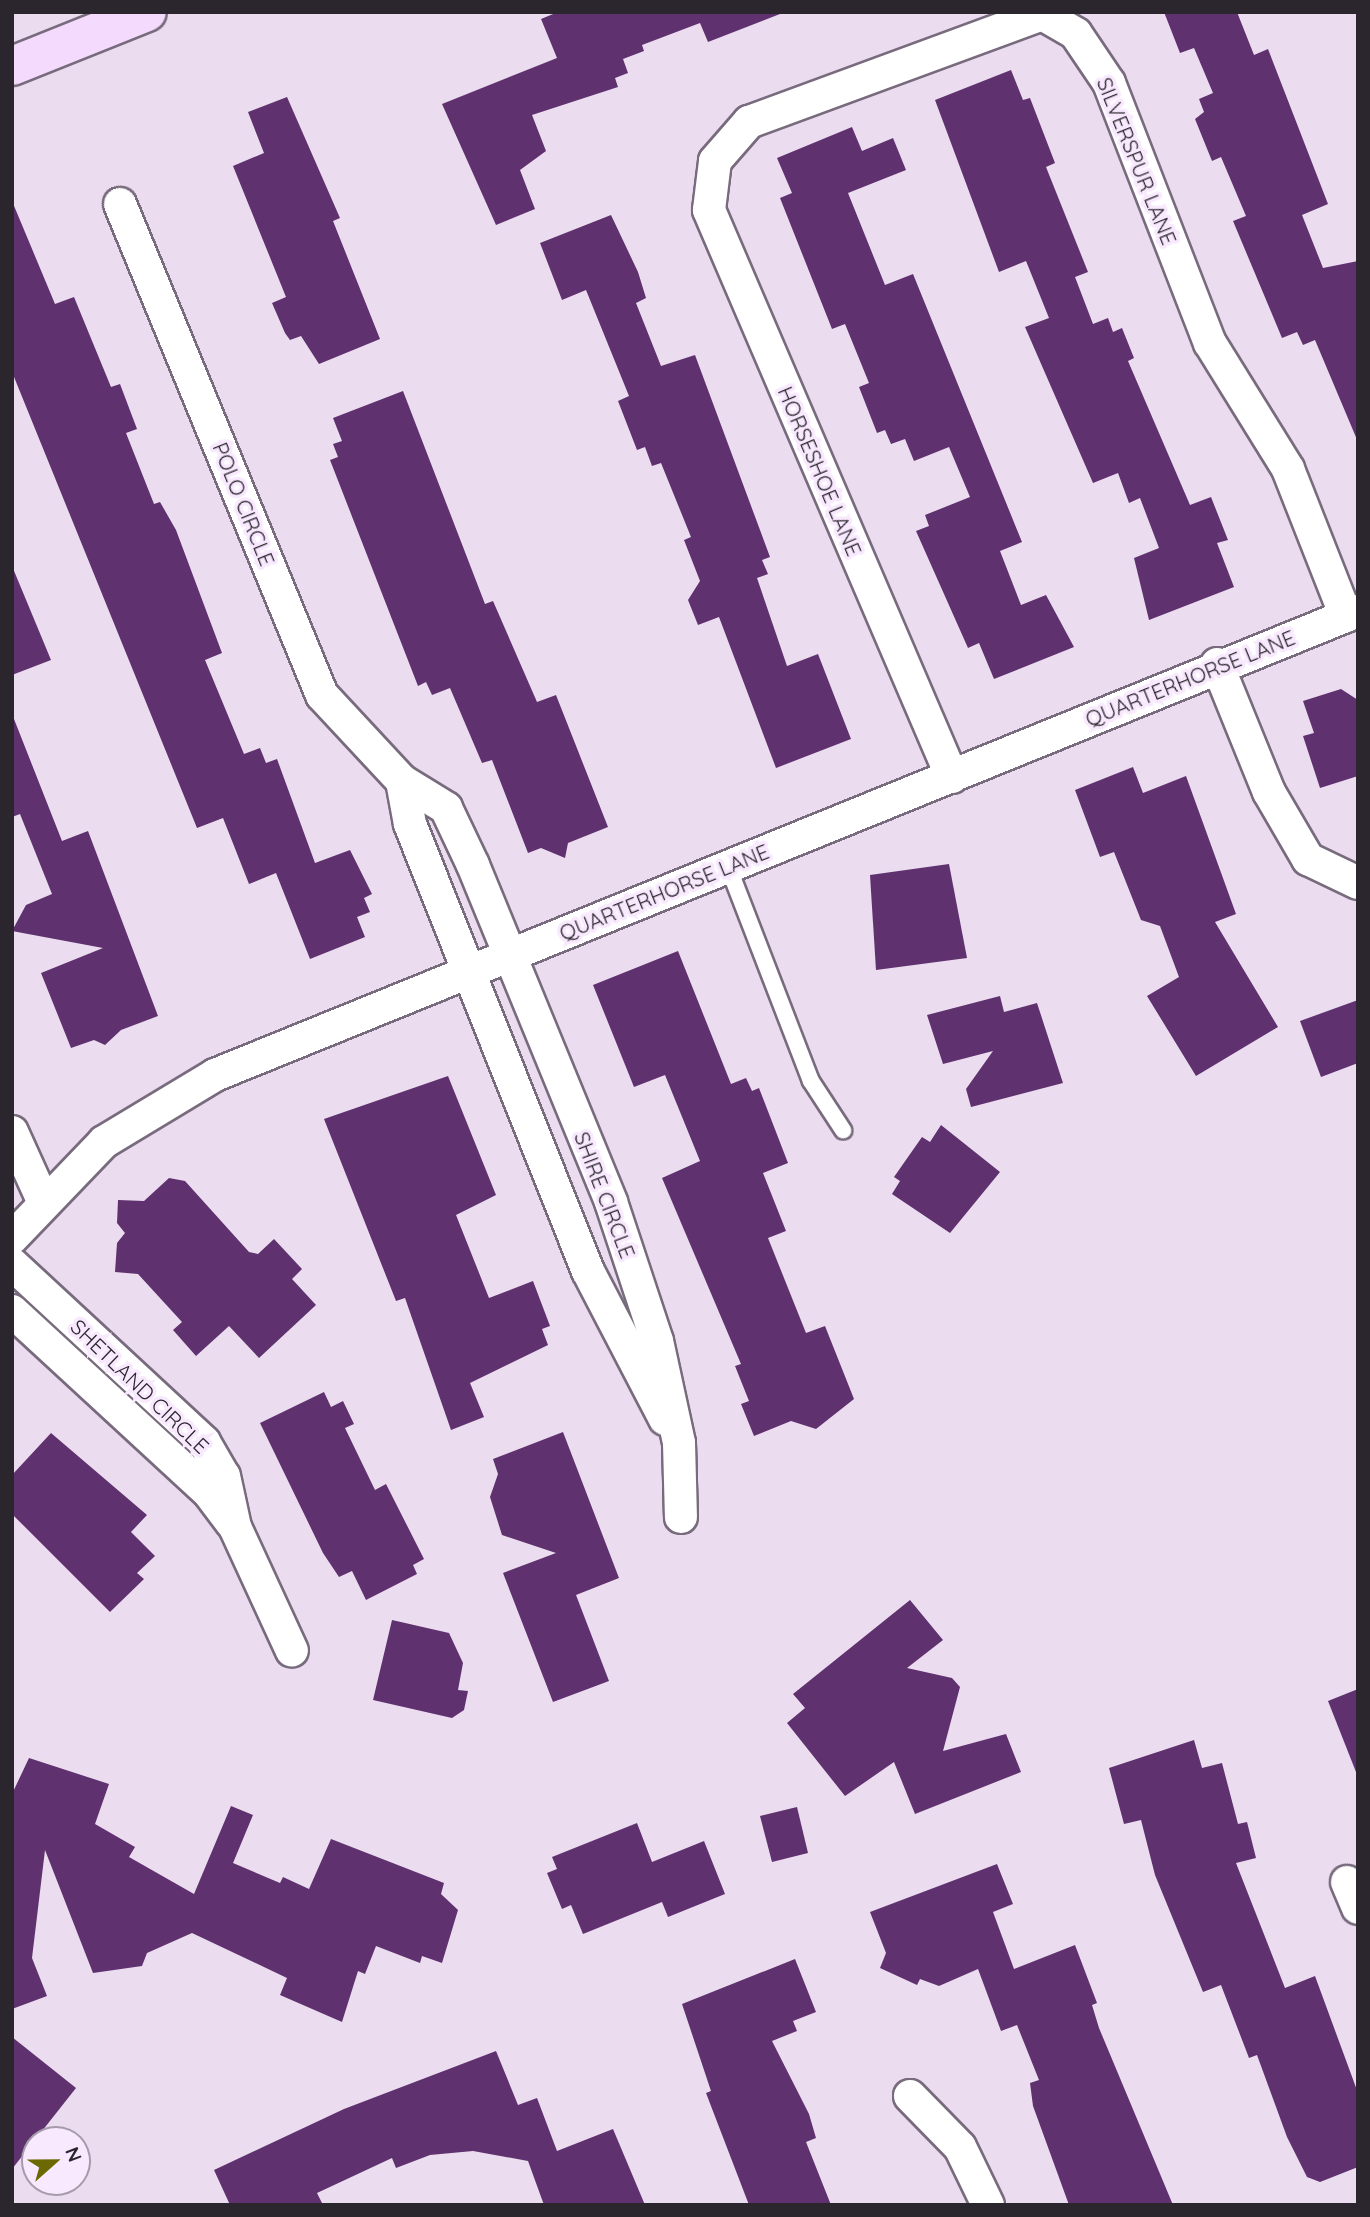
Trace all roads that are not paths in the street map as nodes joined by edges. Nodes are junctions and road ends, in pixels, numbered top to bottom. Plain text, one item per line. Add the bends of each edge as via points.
1 (147, 12) edge
2 (12, 66) edge
3 (715, 161) joint
4 (120, 204) dead end
5 (1352, 614) edge
6 (1217, 664) junction
7 (952, 777) junction
8 (402, 781) junction
9 (728, 866) junction
10 (1358, 883) edge
11 (508, 955) junction
12 (472, 970) junction
13 (844, 1130) dead end
14 (12, 1132) edge
15 (44, 1203) junction
16 (12, 1238) edge
17 (12, 1264) edge
18 (12, 1311) edge
19 (679, 1443) junction
20 (681, 1517) dead end
21 (235, 1527) junction
22 (292, 1651) dead end
23 (910, 2096) dead end
24 (988, 2205) edge

1 - 2 main road
3 - 5 street, SILVERSPUR LANE via 749,122 1042,14 1076,34 1109,83 1210,343 1288,469
3 - 7 street, HORSESHOE LANE via 709,210
4 - 8 street, POLO CIRCLE via 322,695
5 - 6 street, QUARTERHORSE LANE
6 - 7 street, QUARTERHORSE LANE
6 - 10 street via 1269,792 1308,859
7 - 9 street, QUARTERHORSE LANE
8 - 11 street, POLO CIRCLE via 446,808
8 - 12 street via 410,824
9 - 11 street, QUARTERHORSE LANE
9 - 13 lane via 811,1081
11 - 12 street, QUARTERHORSE LANE
11 - 19 street, SHIRE CIRCLE via 611,1202 657,1341
12 - 15 street, QUARTERHORSE LANE via 215,1074 104,1142
12 - 19 street, SHIRE CIRCLE via 588,1271
14 - 15 street
15 - 16 street, QUARTERHORSE LANE
17 - 21 street, SHETLAND CIRCLE via 204,1442 224,1476
18 - 21 street, SHETLAND CIRCLE via 210,1494
19 - 20 street, SHIRE CIRCLE
21 - 22 street, SHETLAND CIRCLE
23 - 24 street via 960,2147

